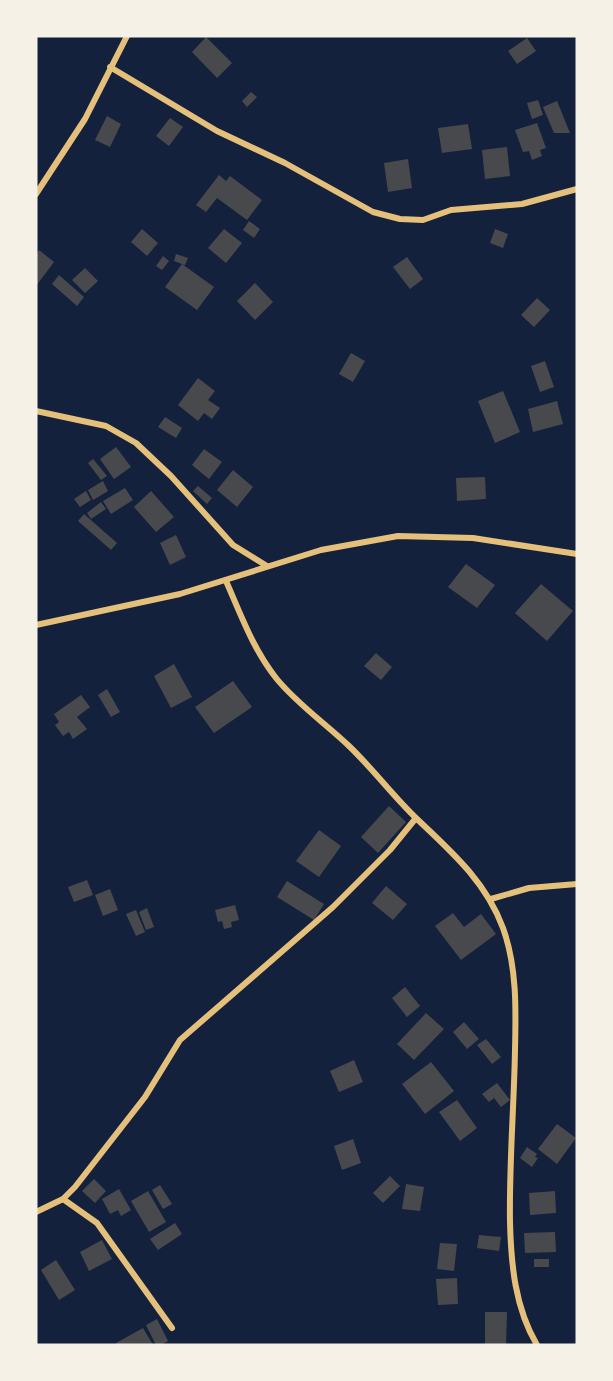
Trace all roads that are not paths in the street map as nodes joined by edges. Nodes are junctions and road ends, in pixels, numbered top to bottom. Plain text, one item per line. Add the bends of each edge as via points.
1 (126, 36) edge
2 (110, 66) junction
3 (577, 189) edge
4 (36, 194) edge
5 (36, 411) edge
6 (577, 554) edge
7 (267, 566) junction
8 (226, 581) junction
9 (36, 625) edge
10 (416, 818) junction
11 (577, 884) edge
12 (491, 899) junction
13 (63, 1199) junction
14 (36, 1212) edge
15 (172, 1328) dead end
16 (537, 1345) edge

1 - 2 street
2 - 3 street via 217,131 373,212 423,220 451,210 522,204
2 - 4 street via 86,119
5 - 7 street via 106,426 136,443 233,545
6 - 7 street via 473,538 398,536 321,550
7 - 8 street
8 - 9 street
8 - 10 street via 259,653 276,678 307,711 349,746
10 - 12 street via 452,850
10 - 13 street via 333,907 180,1040 145,1097
11 - 12 street via 529,888
12 - 16 street via 513,966 511,1254 520,1310
13 - 14 street
13 - 15 street via 97,1223

